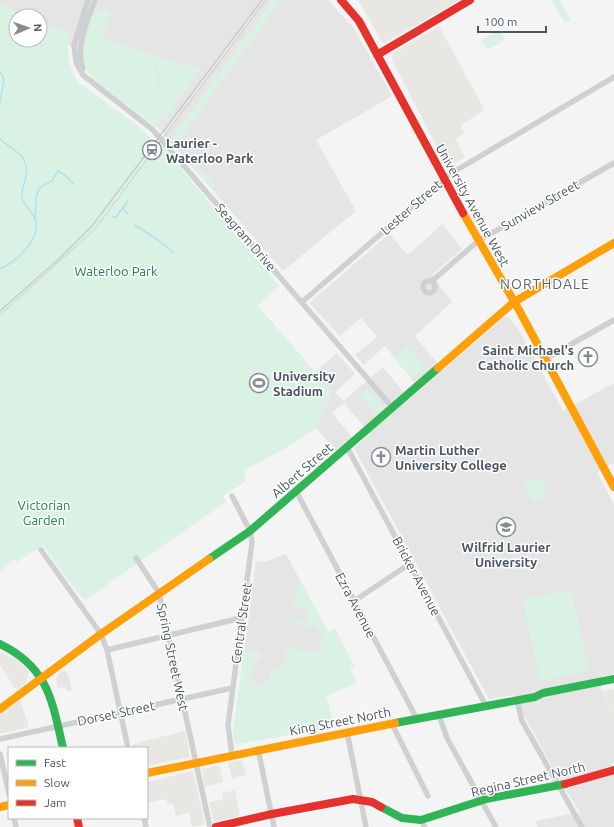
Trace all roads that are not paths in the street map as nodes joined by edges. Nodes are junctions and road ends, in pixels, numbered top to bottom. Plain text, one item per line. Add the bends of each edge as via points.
1 (88, 0) edge
2 (95, 0) edge
3 (341, 0) edge
4 (470, 0) edge
5 (377, 55) junction
6 (614, 77) edge
7 (88, 80) junction
8 (614, 163) edge
9 (444, 179) junction
10 (478, 241) junction
11 (614, 243) edge
12 (432, 282) dead end
13 (302, 302) junction
14 (514, 302) junction
15 (614, 320) edge
16 (545, 359) junction
17 (392, 407) junction
18 (347, 447) junction
19 (614, 487) edge
20 (296, 491) junction
21 (232, 496) dead end
22 (250, 531) junction
23 (41, 550) dead end
24 (136, 558) dead end
25 (411, 563) junction
26 (159, 593) junction
27 (354, 601) junction
28 (241, 618) junction
29 (101, 634) junction
30 (168, 634) junction
31 (0, 644) edge
32 (107, 650) junction
33 (32, 664) junction
34 (57, 667) junction
35 (43, 678) junction
36 (614, 678) edge
37 (614, 683) edge
38 (30, 687) junction
39 (232, 688) junction
40 (539, 696) junction
41 (182, 699) junction
42 (517, 700) junction
43 (486, 706) junction
44 (0, 709) edge
45 (120, 713) junction
46 (439, 715) junction
47 (417, 719) junction
48 (392, 724) junction
49 (58, 726) junction
50 (347, 732) junction
51 (0, 739) edge
52 (63, 747) edge
53 (128, 747) edge
54 (258, 749) junction
55 (0, 754) edge
56 (232, 755) junction
57 (196, 762) junction
58 (614, 770) edge
59 (148, 773) edge
60 (559, 785) junction
61 (8, 790) edge
62 (428, 796) dead end
63 (360, 800) junction
64 (481, 800) junction
65 (272, 814) junction
66 (423, 824) edge
67 (210, 827) edge
68 (216, 827) edge
69 (274, 827) edge
70 (366, 827) edge
71 (496, 827) edge
72 (582, 827) edge

1 - 7 street, Seagram Drive via 74,45 78,67
2 - 7 street via 80,46 81,62
3 - 5 main road, University Avenue West via 359,21
4 - 5 main road
5 - 9 main road, University Avenue West
6 - 9 street, Lester Street
7 - 13 street, Seagram Drive via 152,129
8 - 10 street, Sunview Street
9 - 10 main road, University Avenue West
9 - 13 street, Lester Street
10 - 12 street, Sunview Street
10 - 14 main road, University Avenue West
11 - 14 main road, Albert Street
13 - 17 street, Seagram Drive
14 - 16 main road, University Avenue West
14 - 17 main road, Albert Street
15 - 16 street
16 - 19 main road, University Avenue West
17 - 18 main road, Albert Street
18 - 20 main road, Albert Street
18 - 25 street, Bricker Avenue
20 - 22 main road, Albert Street
20 - 27 street, Ezra Avenue
21 - 22 street, Central Street
22 - 26 main road, Albert Street
22 - 28 street, Central Street via 252,542
23 - 29 street
24 - 26 street, Spring Street West
25 - 27 street
25 - 43 street, Bricker Avenue
26 - 29 main road, Albert Street
26 - 30 street, Spring Street West
27 - 47 street, Ezra Avenue
28 - 30 street
28 - 39 street, Central Street
29 - 32 street
29 - 34 main road, Albert Street
30 - 32 street
30 - 41 street, Spring Street West
31 - 33 main road
32 - 45 street
33 - 34 main road via 44,669
33 - 35 main road
33 - 38 main road via 35,675
34 - 35 main road, Albert Street
35 - 38 main road, Albert Street
35 - 49 main road via 52,700
36 - 40 main road, King Street North
37 - 40 main road, King Street North
38 - 44 main road, Albert Street
39 - 41 street, Dorset Street
39 - 56 street, Central Street via 228,736
40 - 42 main road, King Street North
41 - 45 street, Dorset Street
41 - 57 street, Spring Street West
42 - 43 main road, King Street North
42 - 60 street via 522,722
43 - 46 main road, King Street North
45 - 49 street, Dorset Street
45 - 53 street
46 - 47 main road, King Street North
46 - 64 street via 447,738
47 - 48 main road, King Street North
48 - 50 main road, King Street North
48 - 62 street
49 - 51 street, Dorset Street
49 - 52 main road
50 - 54 main road, King Street North
50 - 63 street
54 - 56 main road, King Street North
54 - 65 street
55 - 61 street
56 - 57 main road, King Street North
57 - 59 main road, King Street North
57 - 67 street, Spring Street West
58 - 60 main road, Regina Street North
60 - 64 main road, Regina Street North
60 - 72 street
63 - 65 main road, Regina Street North via 346,799
63 - 66 main road, Regina Street North via 372,802 402,818
63 - 70 street
64 - 66 main road, Regina Street North
64 - 71 street
65 - 68 main road, Regina Street North
65 - 69 street

